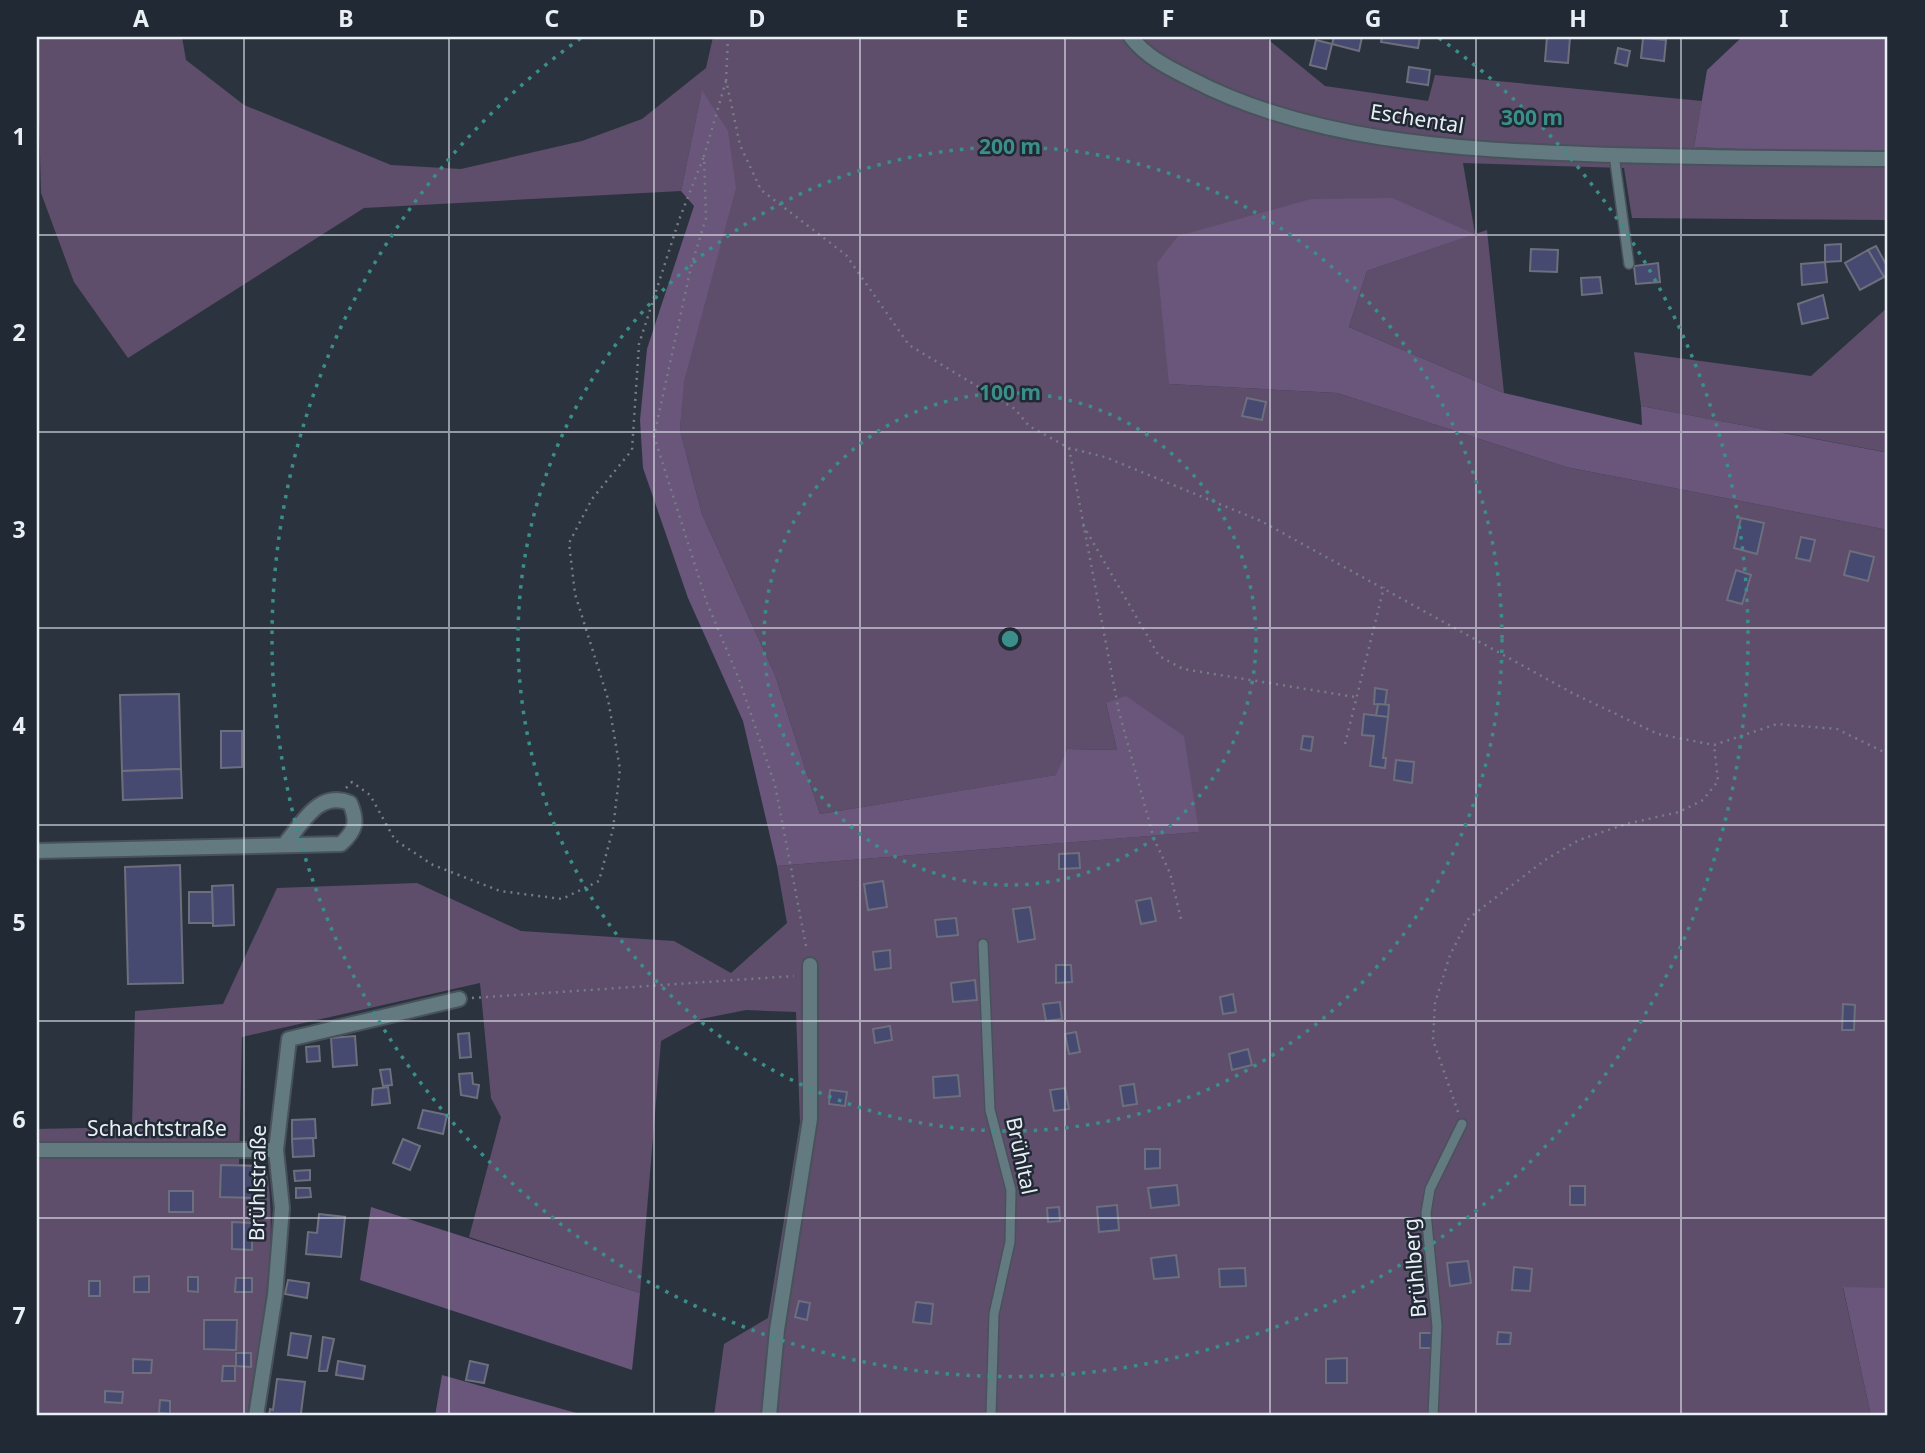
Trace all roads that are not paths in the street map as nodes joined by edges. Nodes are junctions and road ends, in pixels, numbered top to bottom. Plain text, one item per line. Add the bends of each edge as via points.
1 (1131, 37) edge
2 (1614, 155) junction
3 (1888, 159) edge
4 (1629, 264) dead end
5 (284, 845) junction
6 (37, 851) edge
7 (983, 944) dead end
8 (810, 970) road end
9 (458, 999) road end
10 (1462, 1124) road end
11 (37, 1150) edge
12 (276, 1150) junction
13 (256, 1416) edge
14 (769, 1416) edge
15 (991, 1416) edge
16 (1433, 1416) edge

1 - 2 street, Eschental via 1168,67 1268,112 1445,146
2 - 3 street, Eschental
2 - 4 lane
5 - 5 street via 341,844 353,833 356,818 350,803 336,797 321,802
5 - 6 street
7 - 15 lane, Brühltal via 990,1110 1011,1190 1010,1242 994,1314
8 - 14 street via 810,1119 777,1330
9 - 12 street, Brühlstraße via 289,1040
10 - 16 lane, Brühlberg via 1430,1189 1426,1213 1437,1326
11 - 12 street, Schachtstraße
12 - 13 street, Brühlstraße via 282,1208 275,1295

